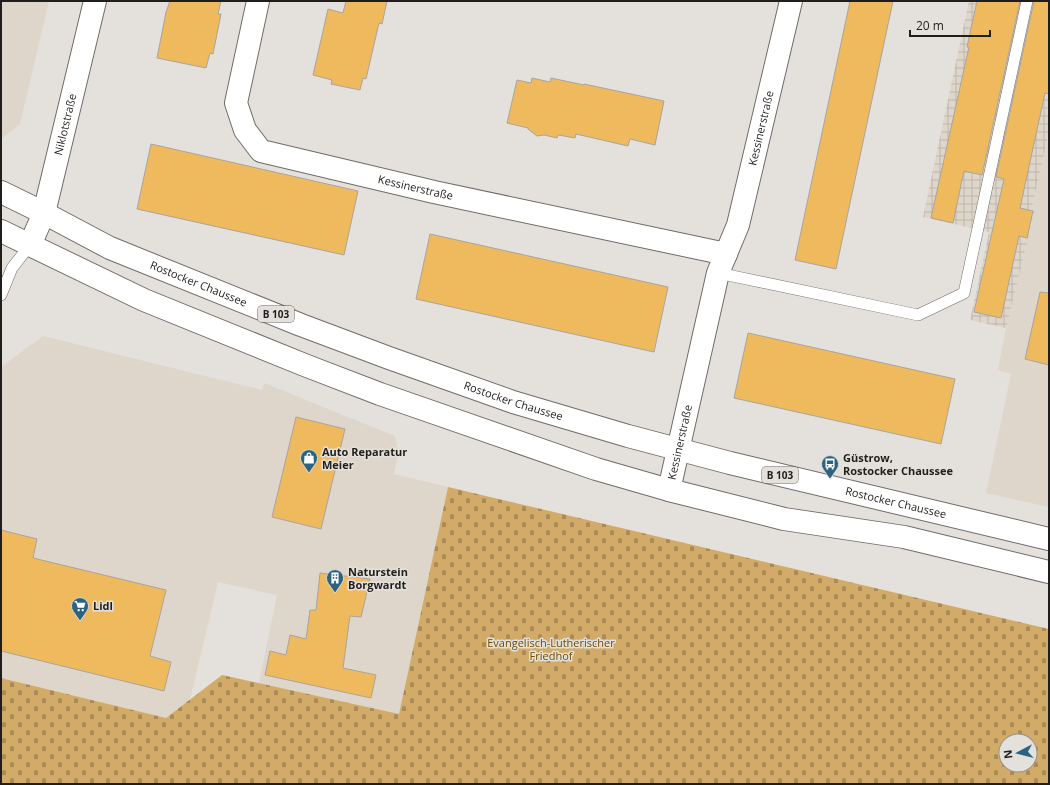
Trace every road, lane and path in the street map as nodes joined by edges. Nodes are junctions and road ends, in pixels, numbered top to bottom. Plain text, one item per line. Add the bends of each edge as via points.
1 (95, 1) edge
2 (258, 1) edge
3 (791, 1) edge
4 (1027, 1) edge
5 (1, 192) edge
6 (44, 213) junction
7 (1, 231) edge
8 (30, 245) junction
9 (722, 264) junction
10 (1, 295) edge
11 (678, 449) junction
12 (669, 490) junction
13 (1049, 539) edge
14 (1049, 572) edge

1 - 6 main road, Niklotstraße
2 - 9 main road, Kessinerstraße via 236,103 245,130 260,151
3 - 9 main road, Kessinerstraße via 738,225
4 - 9 lane via 964,293 918,315
5 - 6 main road, Rostocker Chaussee / B 103
6 - 8 main road, Niklotstraße
6 - 11 main road, Rostocker Chaussee / B 103 via 110,248 389,358 513,402
7 - 8 main road
8 - 10 lane via 12,268
8 - 12 main road via 144,300 380,394 596,469
9 - 11 main road, Kessinerstraße
11 - 12 main road, Kessinerstraße
11 - 13 main road, Rostocker Chaussee / B 103
12 - 14 main road via 784,519 904,537

